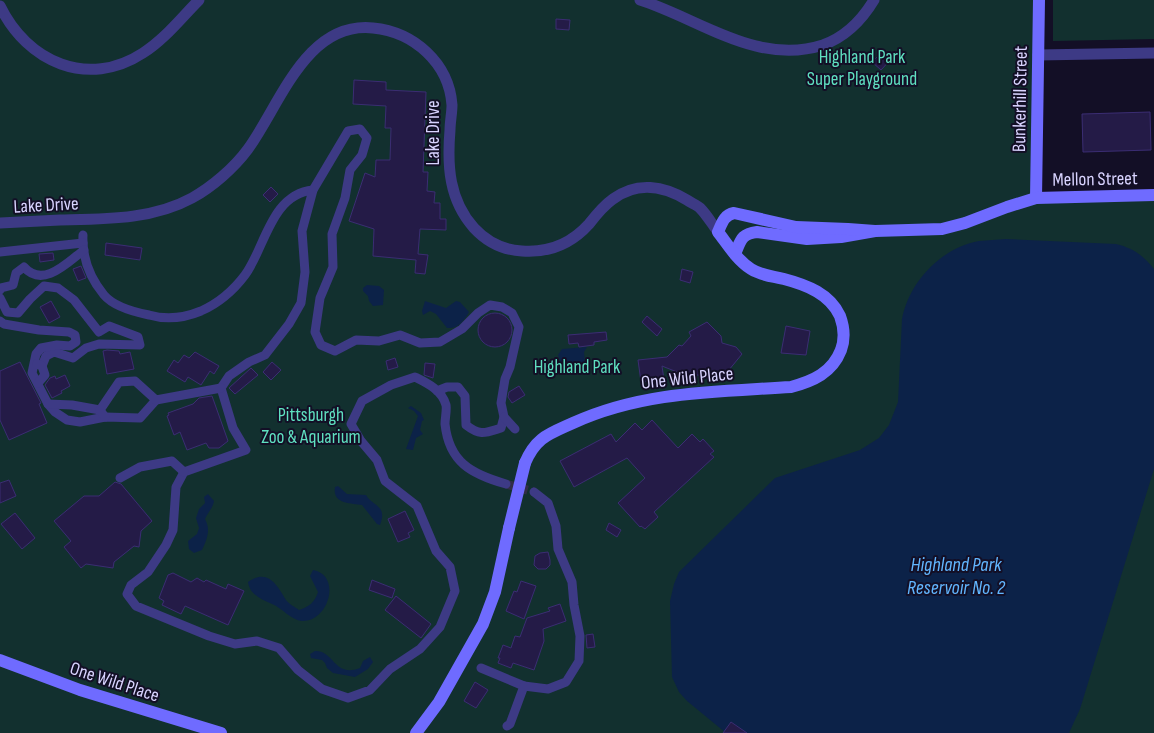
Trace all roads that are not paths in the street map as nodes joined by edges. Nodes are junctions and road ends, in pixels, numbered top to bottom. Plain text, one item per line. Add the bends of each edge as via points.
1 (199, 0) edge
2 (640, 0) edge
3 (874, 0) edge
4 (1039, 0) edge
5 (0, 6) edge
6 (1154, 53) edge
7 (1038, 55) junction
8 (313, 190) junction
9 (1154, 195) edge
10 (1036, 198) junction
11 (0, 223) edge
12 (874, 231) junction
13 (718, 232) junction
14 (83, 243) junction
15 (23, 249) junction
16 (0, 252) edge
17 (734, 254) junction
18 (24, 267) junction
19 (0, 290) edge
20 (0, 298) edge
21 (0, 321) edge
22 (38, 364) junction
23 (221, 388) junction
24 (437, 391) junction
25 (156, 400) junction
26 (48, 404) junction
27 (102, 413) junction
28 (504, 417) junction
29 (516, 429) dead end
30 (184, 472) junction
31 (120, 478) dead end
32 (506, 484) tunnel mouth
33 (534, 492) tunnel mouth
34 (0, 660) edge
35 (481, 668) dead end
36 (524, 686) junction
37 (507, 726) dead end
38 (220, 733) edge
39 (416, 733) edge

1 - 5 street via 144,52 117,65 89,69 58,64 32,48 17,33
2 - 3 street via 751,46 779,50 813,48 838,38 855,25
4 - 7 main road, Bunkerhill Street
6 - 7 street
7 - 10 main road, Bunkerhill Street
8 - 14 street via 303,191 287,202 269,226 246,274 231,291 214,305 188,316 159,318 130,311 107,298 94,282
8 - 23 street via 302,231 305,272 301,303 265,355 229,376
8 - 28 street via 348,131 360,129 367,138 362,155 350,170 345,198 332,234 333,267 320,298 315,332 321,345 334,351 356,340 379,340 400,335 420,343 440,342 462,329 490,305 502,307 512,313 519,327 505,379 501,403
9 - 10 main road, Mellon Street
10 - 12 main road via 951,228
11 - 13 street, Lake Drive via 141,215 191,198 240,159 289,81 321,43 334,35 371,27 408,38 435,59 452,104 449,166 455,200 468,221 492,242 506,249 521,251 555,248 577,235 615,197 641,187 666,189 683,197 699,207
12 - 13 main road via 796,227 734,213 726,216
12 - 17 main road via 841,237 807,238 750,233 742,238
13 - 17 main road, One Wild Place
14 - 15 street
14 - 18 street via 59,270 45,276 28,272
15 - 16 street
15 - 18 street
17 - 39 main road, One Wild Place, bridge via 752,270 805,286 831,302 841,319 844,333 839,356 829,370 809,382 791,387 669,395 617,406 579,420 540,440 525,463 495,592 483,624 439,702
18 - 19 street via 16,273 13,285
20 - 22 street via 7,312 18,313 44,286 58,288 74,300 99,332 109,326 138,337 140,345 100,344 86,348 73,358 54,352
21 - 22 street via 75,335 76,342 70,346 41,348 36,354
22 - 26 street via 32,373
23 - 25 street
23 - 30 street via 233,428 246,450
24 - 28 street via 447,387 458,388 465,396 466,425 476,432 501,428
24 - 30 street via 416,377 391,385 362,401 352,424 377,460 385,481 417,506 436,550 450,567 455,591 440,627 420,649 390,669 370,690 348,698 322,689 298,670 279,648 258,641 235,644 209,636 136,606 126,594 148,572 166,545 173,530 176,487
24 - 32 street via 446,404 445,423 450,447 465,467
25 - 27 street via 140,418
25 - 27 street via 135,381 118,382
26 - 27 street via 72,405
26 - 27 street via 67,420 80,422
28 - 29 street
30 - 31 street via 172,461 140,467
33 - 36 street via 548,503 556,526 558,550 572,582 580,652 579,661 566,682 548,689
34 - 38 main road, One Wild Place via 80,690
35 - 36 street
36 - 37 street

